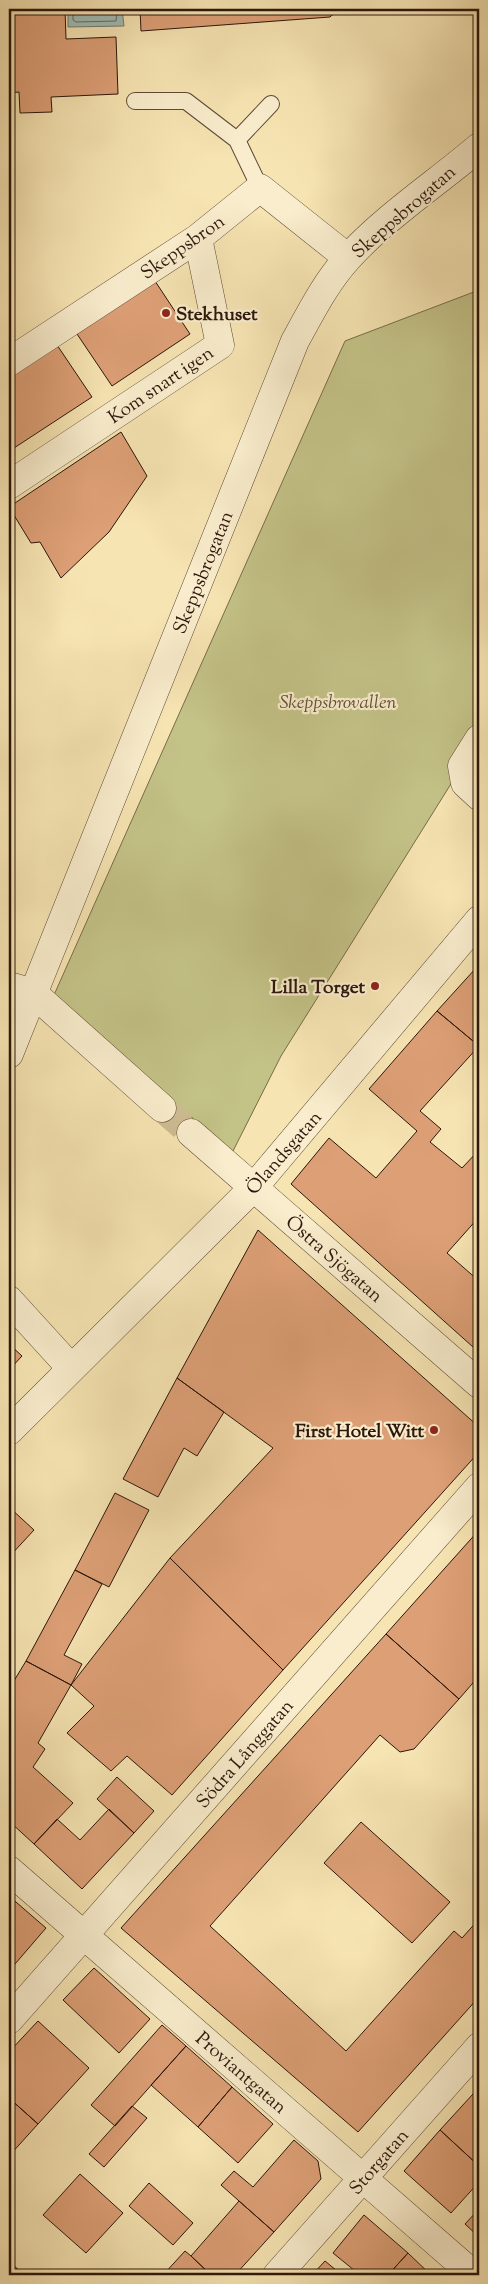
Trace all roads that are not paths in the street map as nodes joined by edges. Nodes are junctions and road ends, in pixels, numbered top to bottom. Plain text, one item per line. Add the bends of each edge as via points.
1 (135, 101) dead end
2 (271, 104) dead end
3 (238, 140) junction
4 (479, 147) edge
5 (260, 188) junction
6 (198, 238) junction
7 (348, 258) junction
8 (9, 362) edge
9 (9, 484) edge
10 (479, 739) edge
11 (472, 790) edge
12 (479, 920) edge
13 (21, 989) edge
14 (9, 1054) edge
15 (162, 1108) tunnel mouth
16 (191, 1133) tunnel mouth
17 (254, 1187) junction
18 (9, 1300) edge
19 (71, 1368) junction
20 (479, 1384) edge
21 (9, 1431) edge
22 (479, 1487) edge
23 (9, 1870) edge
24 (84, 1935) junction
25 (9, 2020) edge
26 (479, 2047) edge
27 (363, 2178) junction
28 (278, 2275) edge
29 (474, 2275) edge

1 - 3 lane via 186,101
2 - 3 lane
3 - 5 lane
4 - 7 street, Skeppsbrogatan
5 - 6 street, Skeppsbron
5 - 7 street
6 - 8 street, Skeppsbron
6 - 9 street, Kom snart igen via 220,344
7 - 13 street, Skeppsbrogatan via 318,299 295,341
10 - 11 street via 462,766
12 - 17 street, Ölandsgatan
13 - 14 street, Skeppsbrogatan
13 - 15 street
16 - 17 street, Östra Sjögatan
17 - 19 street, Ölandsgatan
17 - 20 street, Östra Sjögatan
18 - 19 street
19 - 21 street, Ölandsgatan
22 - 24 street, Södra Långgatan
23 - 24 street, Proviantgatan
24 - 25 street, Södra Långgatan
24 - 27 street, Proviantgatan
26 - 27 street, Storgatan
27 - 28 street, Storgatan
27 - 29 street, Proviantgatan

